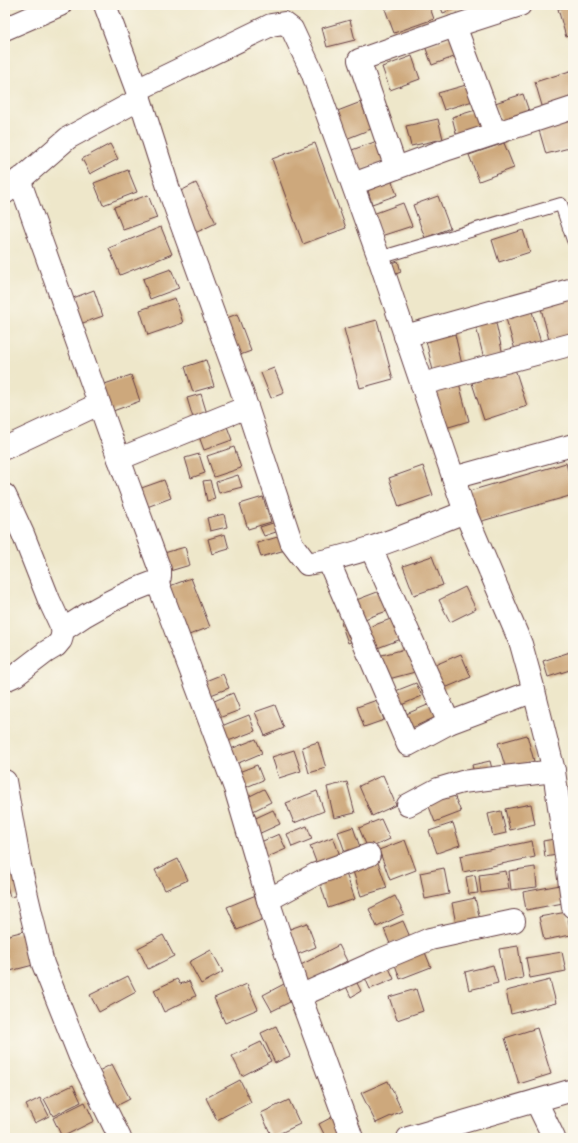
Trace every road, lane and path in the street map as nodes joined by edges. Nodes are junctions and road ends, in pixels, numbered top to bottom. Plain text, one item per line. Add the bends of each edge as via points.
1 (60, 5) edge
2 (105, 5) edge
3 (520, 5) edge
4 (455, 26) junction
5 (5, 29) edge
6 (138, 94) junction
7 (573, 108) edge
8 (495, 133) junction
9 (396, 168) junction
10 (353, 184) junction
11 (12, 186) edge
12 (573, 240) edge
13 (379, 258) junction
14 (573, 289) edge
15 (406, 336) junction
16 (573, 344) edge
17 (422, 384) junction
18 (99, 404) junction
19 (247, 406) junction
20 (573, 445) edge
21 (5, 448) edge
22 (119, 460) junction
23 (453, 478) junction
24 (5, 495) edge
25 (465, 512) junction
26 (371, 548) junction
27 (328, 560) junction
28 (157, 581) junction
29 (63, 630) junction
30 (5, 680) edge
31 (534, 691) junction
32 (449, 723) junction
33 (554, 771) junction
34 (5, 781) edge
35 (408, 805) dead end
36 (369, 855) dead end
37 (268, 900) junction
38 (573, 907) edge
39 (514, 921) dead end
40 (300, 996) junction
41 (573, 1090) edge
42 (536, 1101) junction
43 (421, 1136) edge
44 (120, 1138) edge
45 (352, 1138) edge
46 (554, 1138) edge

1 - 5 street
2 - 6 street
3 - 4 street
4 - 8 street
4 - 9 street via 358,60
6 - 10 street via 271,25 284,23 292,29 312,72
6 - 11 street via 68,138
6 - 19 street via 170,193
7 - 8 street
8 - 9 street
9 - 10 street
10 - 13 street
11 - 18 street
12 - 13 lane via 561,204
13 - 15 street
14 - 15 street
15 - 17 street
16 - 17 street
17 - 23 street
18 - 21 street
18 - 22 street
19 - 22 street
19 - 27 street via 292,544 307,564
20 - 23 street
22 - 28 street via 160,570
23 - 25 street
24 - 29 street
25 - 26 street
25 - 31 street via 521,644
26 - 27 street
26 - 32 street
27 - 32 street via 408,745
28 - 29 street via 81,617
28 - 37 street via 235,788
29 - 30 street via 61,640 56,646
31 - 32 street
31 - 33 street
33 - 35 street via 462,782 438,789
33 - 38 street
34 - 44 street via 20,866 43,964 80,1057
36 - 37 street via 316,874
37 - 40 street
39 - 40 street via 430,938
40 - 45 street
41 - 42 street
42 - 43 street
42 - 46 street

